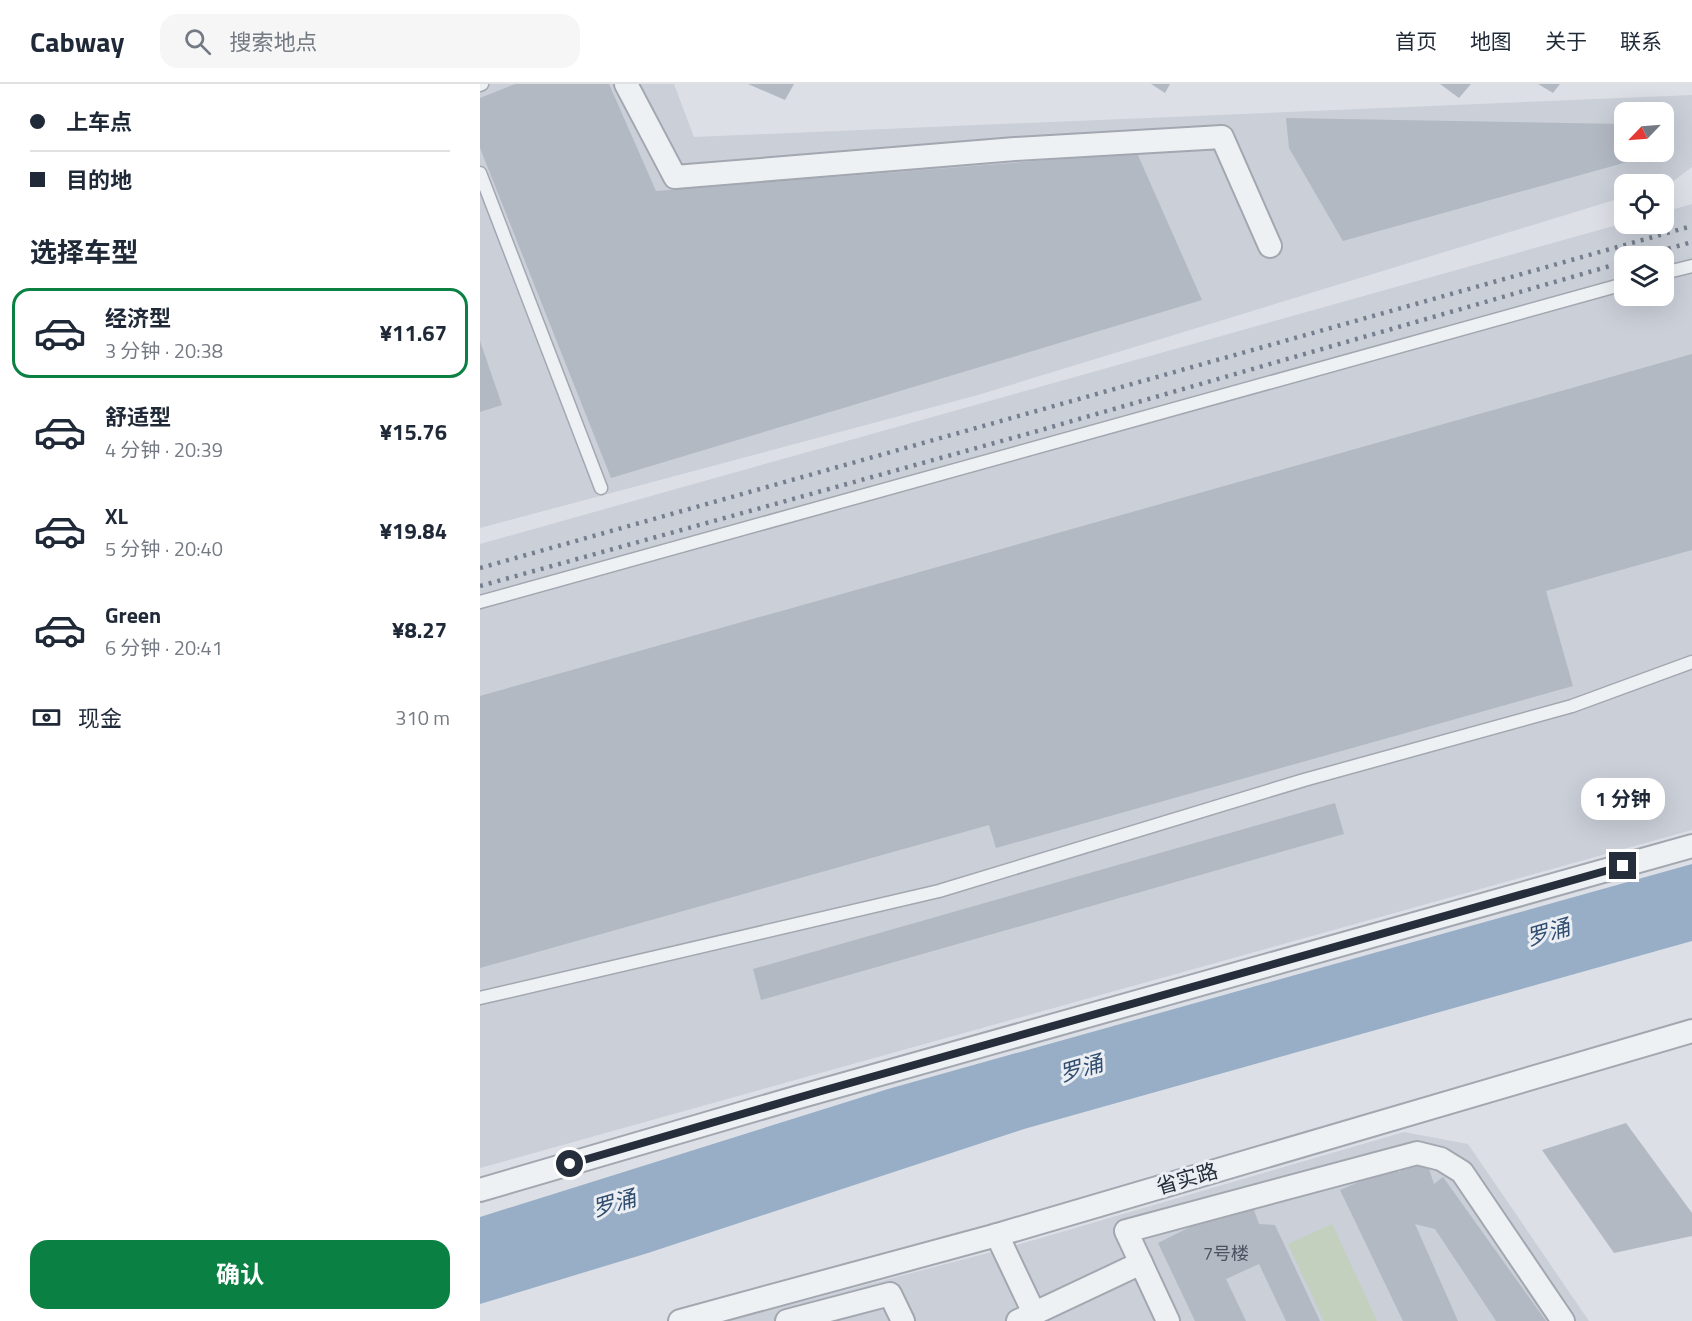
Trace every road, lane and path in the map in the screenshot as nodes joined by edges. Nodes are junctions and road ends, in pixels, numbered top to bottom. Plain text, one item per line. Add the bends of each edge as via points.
1 (626, 84) edge
2 (480, 173) edge
3 (1270, 246) dead end
4 (1692, 266) edge
5 (1674, 270) edge
6 (1614, 287) edge
7 (601, 488) dead end
8 (480, 602) edge
9 (1692, 662) edge
10 (1692, 846) edge
11 (480, 998) edge
12 (1692, 1031) edge
13 (480, 1190) edge
14 (997, 1235) junction
15 (1141, 1263) junction
16 (1026, 1317) edge
17 (680, 1321) edge
18 (787, 1321) edge
19 (903, 1321) edge
20 (1168, 1321) edge
21 (1563, 1321) edge

1 - 3 street via 675,177 1015,148 1222,137
2 - 7 lane
4 - 5 lane
6 - 8 lane
9 - 11 lane via 1572,706 1304,780 939,891
10 - 13 street
12 - 14 street, 省实路
14 - 16 street
14 - 17 street, 省实路
15 - 16 street
15 - 20 street
15 - 21 street via 1126,1231 1417,1153 1441,1159 1462,1172
18 - 19 street via 890,1294

